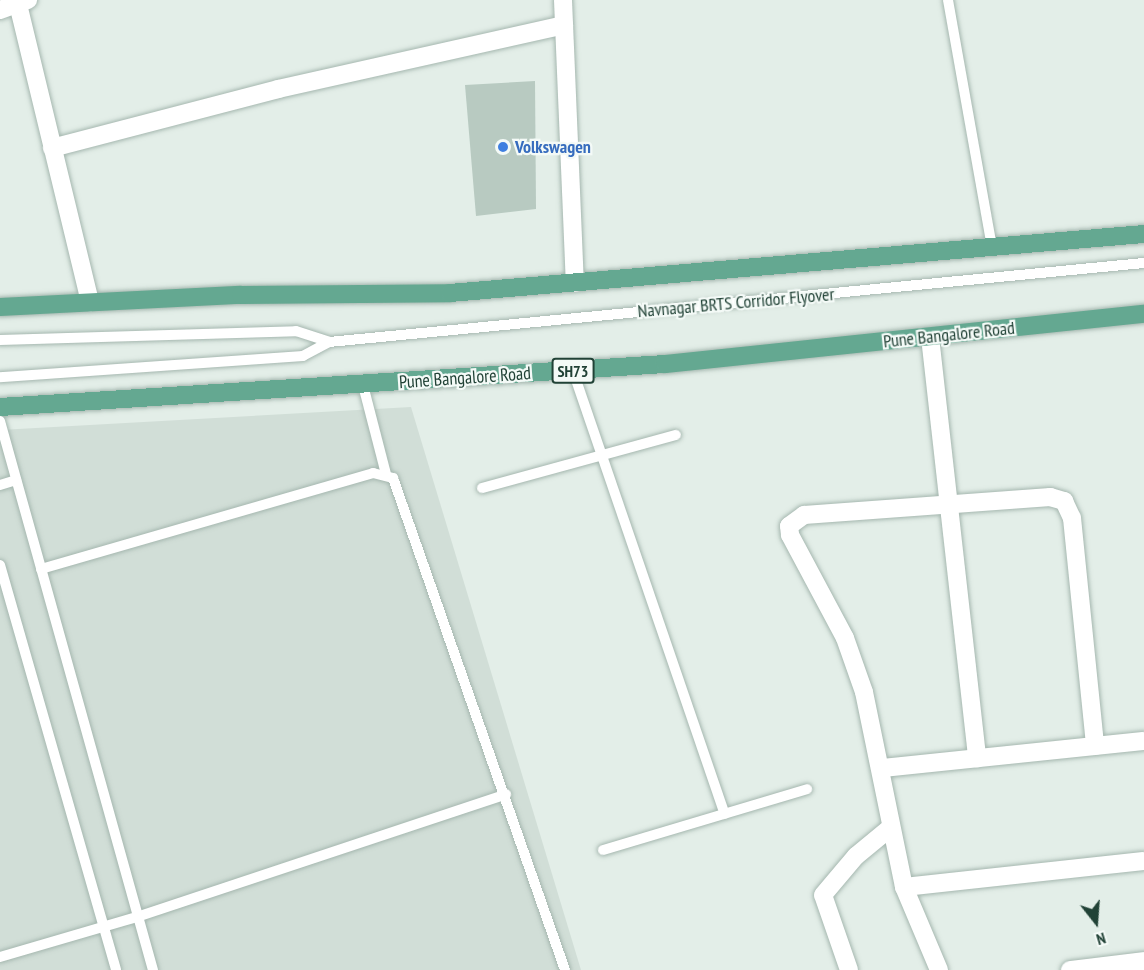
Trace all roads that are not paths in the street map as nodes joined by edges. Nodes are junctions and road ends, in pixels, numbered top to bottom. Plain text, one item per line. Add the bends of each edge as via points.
1 (563, 0) edge
2 (948, 0) edge
3 (15, 3) edge
4 (564, 25) junction
5 (52, 148) junction
6 (1144, 234) edge
7 (992, 248) junction
8 (1144, 263) edge
9 (575, 283) junction
10 (90, 302) junction
11 (0, 307) edge
12 (1144, 314) edge
13 (930, 337) junction
14 (0, 340) edge
15 (329, 342) junction
16 (573, 371) junction
17 (0, 377) edge
18 (363, 385) junction
19 (0, 407) edge
20 (0, 421) edge
21 (676, 435) dead end
22 (603, 456) junction
23 (386, 474) junction
24 (16, 480) junction
25 (0, 485) edge
26 (482, 488) dead end
27 (949, 505) junction
28 (0, 565) edge
29 (41, 568) junction
30 (1144, 741) edge
31 (1095, 746) junction
32 (977, 758) junction
33 (882, 768) junction
34 (807, 789) dead end
35 (506, 794) junction
36 (725, 814) junction
37 (890, 828) junction
38 (603, 850) dead end
39 (1144, 861) edge
40 (904, 887) junction
41 (136, 917) junction
42 (103, 927) junction
43 (0, 957) edge
44 (1144, 961) edge
45 (116, 970) edge
46 (153, 970) edge
47 (565, 970) edge
48 (849, 970) edge
49 (939, 970) edge
50 (1070, 970) edge

1 - 4 street
2 - 7 lane
3 - 5 street
4 - 5 street via 278,89
4 - 9 street
5 - 10 street
6 - 7 main road
7 - 9 main road
8 - 15 lane, Navnagar BRTS Corridor Flyover
9 - 10 main road via 450,293 241,295
10 - 11 main road
12 - 13 main road, Pune Bangalore Road / SH73
13 - 16 main road, Pune Bangalore Road / SH73
13 - 27 street
14 - 15 lane via 296,332
15 - 17 lane via 303,356
16 - 18 main road, Pune Bangalore Road / SH73
16 - 22 lane
18 - 19 main road, Pune Bangalore Road / SH73
18 - 23 lane
20 - 24 lane
21 - 22 lane
22 - 26 lane
22 - 36 lane
23 - 29 lane via 373,473
23 - 35 lane via 398,486
24 - 25 lane
24 - 29 lane
27 - 31 street via 1050,497 1064,501 1068,507
27 - 32 street
27 - 33 street via 804,515 789,526 790,535 845,638 864,692
28 - 42 lane
29 - 41 lane
30 - 31 street
31 - 32 street
32 - 33 street
33 - 37 street
34 - 36 lane
35 - 41 lane
35 - 47 lane
36 - 38 lane
37 - 40 street
37 - 48 street via 856,856 823,895
39 - 40 street
40 - 49 street
41 - 42 lane
41 - 46 lane
42 - 43 lane
42 - 45 lane
44 - 50 street

